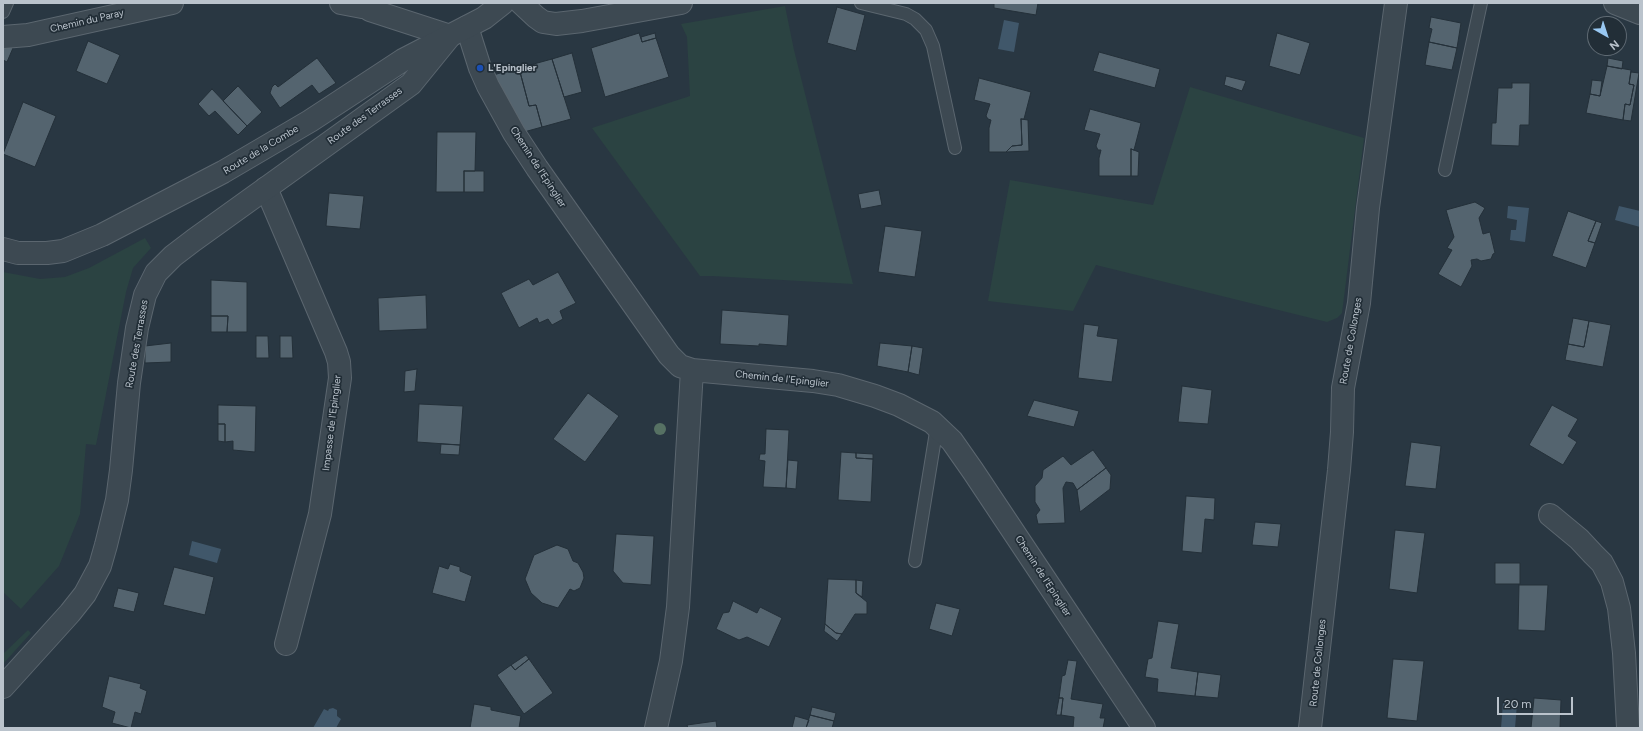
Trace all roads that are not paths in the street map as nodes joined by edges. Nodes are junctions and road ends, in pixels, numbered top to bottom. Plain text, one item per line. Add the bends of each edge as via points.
1 (7, 3) edge
2 (172, 3) edge
3 (341, 3) edge
4 (504, 3) edge
5 (521, 3) edge
6 (681, 3) edge
7 (861, 3) edge
8 (1396, 3) edge
9 (1481, 3) edge
10 (1615, 3) edge
11 (3, 12) edge
12 (1640, 13) edge
13 (458, 31) junction
14 (3, 36) edge
15 (955, 148) dead end
16 (1445, 170) dead end
17 (266, 188) junction
18 (3, 249) edge
19 (692, 370) junction
20 (937, 426) junction
21 (1550, 515) dead end
22 (915, 561) dead end
23 (286, 644) dead end
24 (3, 688) edge
25 (656, 728) edge
26 (1144, 728) edge
27 (1310, 728) edge
28 (1628, 728) edge

1 - 11 lane
2 - 14 street, Chemin du Paray via 28,35
3 - 13 street
4 - 13 street, Route de la Combe via 484,18
5 - 6 street via 544,22 556,24 582,22
7 - 15 lane via 906,14 926,30 934,46
8 - 27 street, Route de Collonges via 1368,208 1359,303 1343,388 1339,470
9 - 16 lane
10 - 12 street
13 - 17 street, Route des Terrasses via 411,84
13 - 18 street, Route de la Combe via 403,60 310,121 224,172 102,235 63,250 47,253 18,253
13 - 19 street, Chemin de l'Epinglier via 537,168 654,337 674,361
17 - 23 street, Impasse de l'Epinglier via 333,345 339,362 340,378 320,514
17 - 24 street, Route des Terrasses via 173,256 150,282 132,358 121,470 100,566 85,594 70,613
19 - 20 street, Chemin de l'Epinglier via 838,385 900,405
19 - 25 street via 678,607 671,661
20 - 22 lane
20 - 26 street, Chemin de l'Epinglier via 952,441 973,471
21 - 28 street via 1579,539 1602,563 1612,582 1619,608 1624,653

